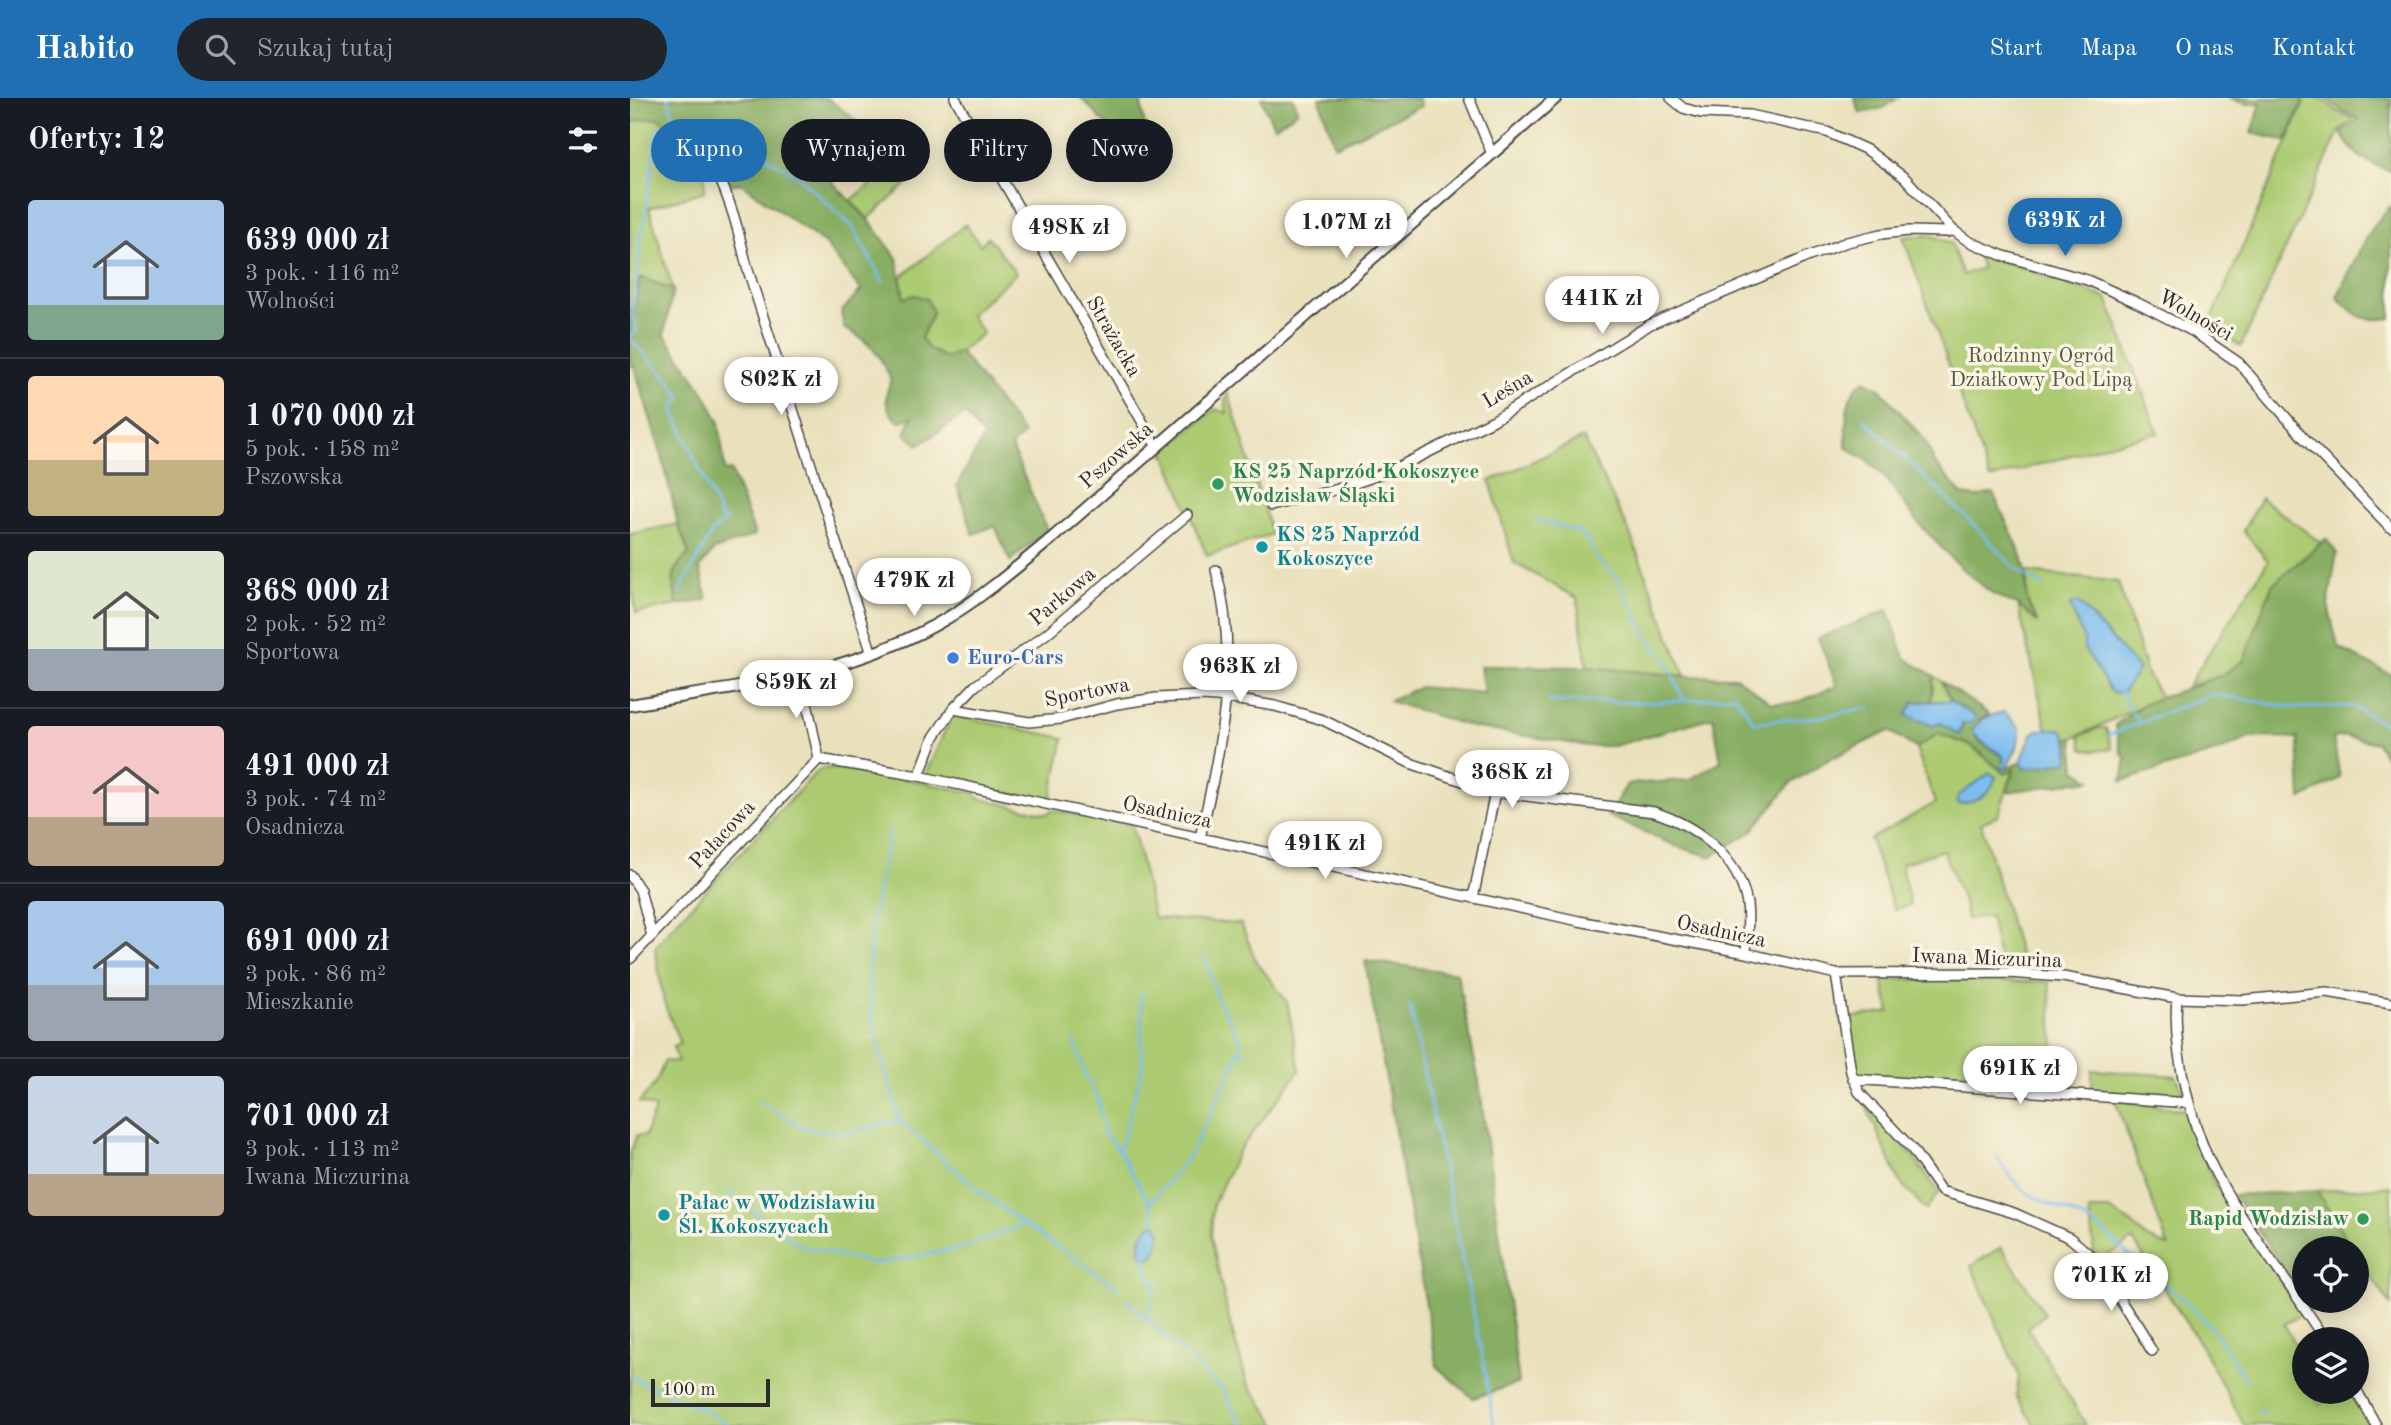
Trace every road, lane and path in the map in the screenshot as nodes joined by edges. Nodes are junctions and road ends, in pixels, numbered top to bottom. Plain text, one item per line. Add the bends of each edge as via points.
1 (955, 98) edge
2 (1469, 98) edge
3 (1556, 98) edge
4 (1671, 98) edge
5 (1492, 154) junction
6 (721, 182) edge
7 (1953, 230) junction
8 (1157, 447) junction
9 (1271, 506) dead end
10 (1187, 515) dead end
11 (2391, 528) edge
12 (1216, 570) dead end
13 (872, 654) junction
14 (801, 675) junction
15 (1227, 698) junction
16 (630, 705) edge
17 (953, 709) junction
18 (819, 759) junction
19 (919, 776) junction
20 (1495, 792) junction
21 (1200, 838) junction
22 (630, 875) edge
23 (1473, 898) junction
24 (652, 936) junction
25 (1746, 953) junction
26 (630, 959) edge
27 (1836, 974) junction
28 (2177, 998) junction
29 (2391, 1003) edge
30 (1853, 1079) junction
31 (2189, 1103) junction
32 (2317, 1327) edge
33 (2151, 1351) dead end
34 (2364, 1404) edge
35 (2376, 1425) edge

1 - 8 street, Strażacka
2 - 5 street
3 - 5 main road, Pszowska
4 - 7 street, Wolności via 1701,113 1774,119 1827,132 1867,150 1905,178
5 - 8 main road, Pszowska
6 - 13 street
7 - 9 street, Leśna via 1881,233 1807,257 1651,324 1494,419 1390,471
7 - 11 street, Wolności via 1982,248 2087,280 2194,332 2239,363 2303,438
8 - 13 main road, Pszowska via 972,602
10 - 17 street, Parkowa
12 - 15 street via 1225,603
13 - 14 main road, Pszowska
14 - 16 main road, Pszowska
14 - 18 street
15 - 17 street, Sportowa via 1156,698 1029,722
15 - 20 street, Sportowa via 1323,720 1409,763
15 - 21 street
17 - 19 street, Parkowa via 934,737
18 - 19 street, Osadnicza
18 - 24 street, Pałacowa
19 - 21 street, Osadnicza
20 - 23 street
20 - 25 street, Sportowa via 1654,812 1676,820 1725,857 1740,882 1748,925
21 - 23 street, Osadnicza
22 - 24 street via 640,890
23 - 25 street, Osadnicza
24 - 26 street, Pałacowa
25 - 27 street, Osadnicza
27 - 28 street, Iwana Miczurina via 2008,973 2063,977
27 - 30 street
28 - 29 street, Iwana Miczurina via 2243,1000 2327,992
28 - 31 street via 2177,1036
30 - 31 street
30 - 33 street via 1941,1191 2014,1213 2070,1238 2095,1259
31 - 32 street via 2220,1182
34 - 35 street

